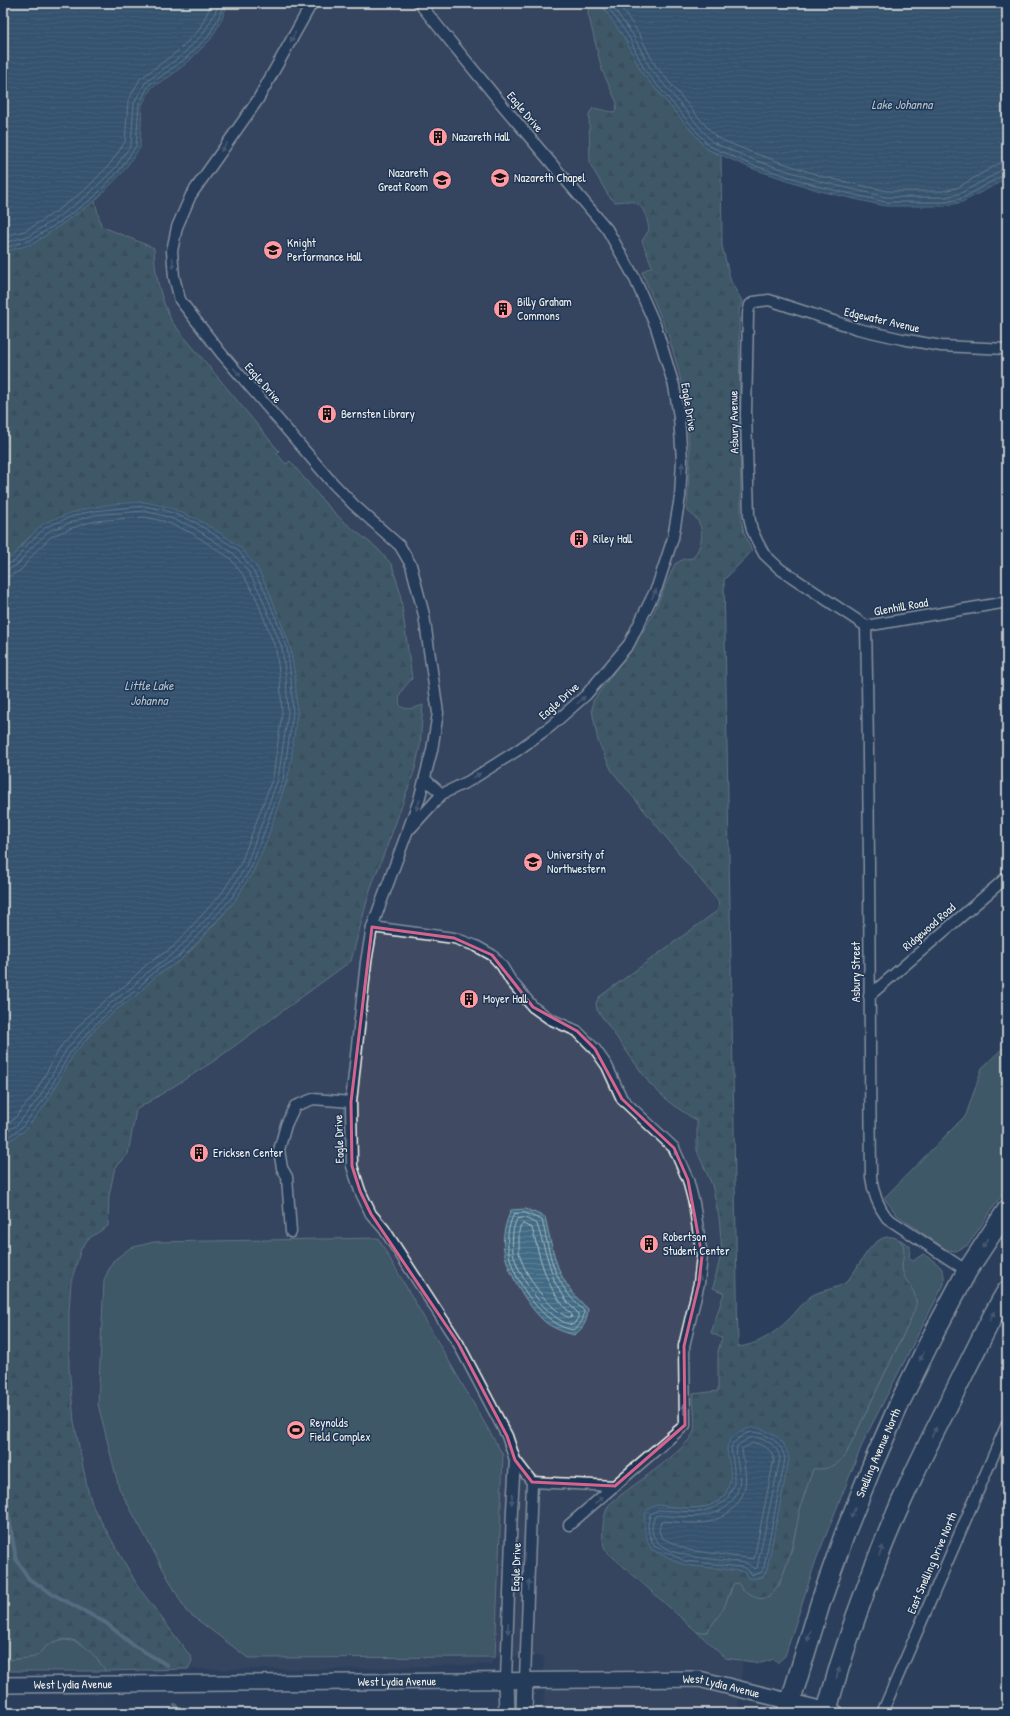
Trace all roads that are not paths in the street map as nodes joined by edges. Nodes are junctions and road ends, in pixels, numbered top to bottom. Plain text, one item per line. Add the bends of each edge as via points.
1 (312, 3) edge
2 (419, 3) edge
3 (754, 302) joint
4 (1007, 349) edge
5 (757, 542) joint
6 (1007, 602) edge
7 (866, 626) junction
8 (425, 779) junction
9 (442, 794) junction
10 (409, 830) junction
11 (1007, 877) edge
12 (372, 927) junction
13 (869, 996) junction
14 (351, 1102) junction
15 (1007, 1210) edge
16 (291, 1232) dead end
17 (967, 1271) junction
18 (1007, 1291) edge
19 (1007, 1424) edge
20 (515, 1460) junction
21 (532, 1482) junction
22 (615, 1486) junction
23 (569, 1525) dead end
24 (506, 1680) junction
25 (525, 1680) junction
26 (3, 1685) edge
27 (788, 1707) edge
28 (829, 1712) edge
29 (507, 1713) edge
30 (524, 1713) edge
31 (882, 1713) edge

1 -> 8 street, Eagle Drive via 257,101 191,195 177,227 172,251 174,278 180,300 221,353 330,480 400,546 411,565 424,615 438,713
9 -> 2 street, Eagle Drive via 469,781 551,726 586,695 629,644 657,587 672,538 680,497 682,460 674,386 656,327 628,266 607,229
3 - 4 street, Edgewater Avenue via 769,300 858,329 902,339 941,346
3 - 5 street, Asbury Avenue via 750,305 748,313 746,414 749,516
5 - 7 street, Glenhill Road via 764,554 780,569
6 - 7 street, Glenhill Road
7 - 13 street, Asbury Street
8 - 9 street
8 -> 10 street, Eagle Drive
9 - 10 street, Eagle Drive
10 - 12 street, Eagle Drive
11 - 13 street, Ridgewood Road
12 - 14 street, Eagle Drive
22 -> 12 street via 684,1425 684,1346 699,1283 702,1256 688,1180 674,1148 622,1098 607,1066 595,1049 577,1031 533,1007 492,955 454,938
13 - 17 street, Asbury Street via 870,1178 876,1200 887,1218
14 - 16 street via 313,1099 296,1106 286,1125 279,1150 282,1168 288,1177
14 - 20 street, Eagle Drive via 352,1166 360,1191 372,1214 458,1343 507,1436
15 -> 17 highway, Snelling Avenue North
17 -> 27 highway, Snelling Avenue North via 929,1341 872,1466 821,1601
28 -> 18 highway via 850,1636 890,1528 938,1422
19 - 31 street, East Snelling Drive North
20 - 21 street, Eagle Drive
20 -> 24 street, Eagle Drive
21 - 22 street
25 -> 21 street, Eagle Drive
23 -> 22 street
24 - 25 street, West Lydia Avenue
24 - 26 street, West Lydia Avenue
24 - 29 street
25 - 27 street, West Lydia Avenue via 699,1679
25 - 30 street
27 - 28 street, West Lydia Avenue

